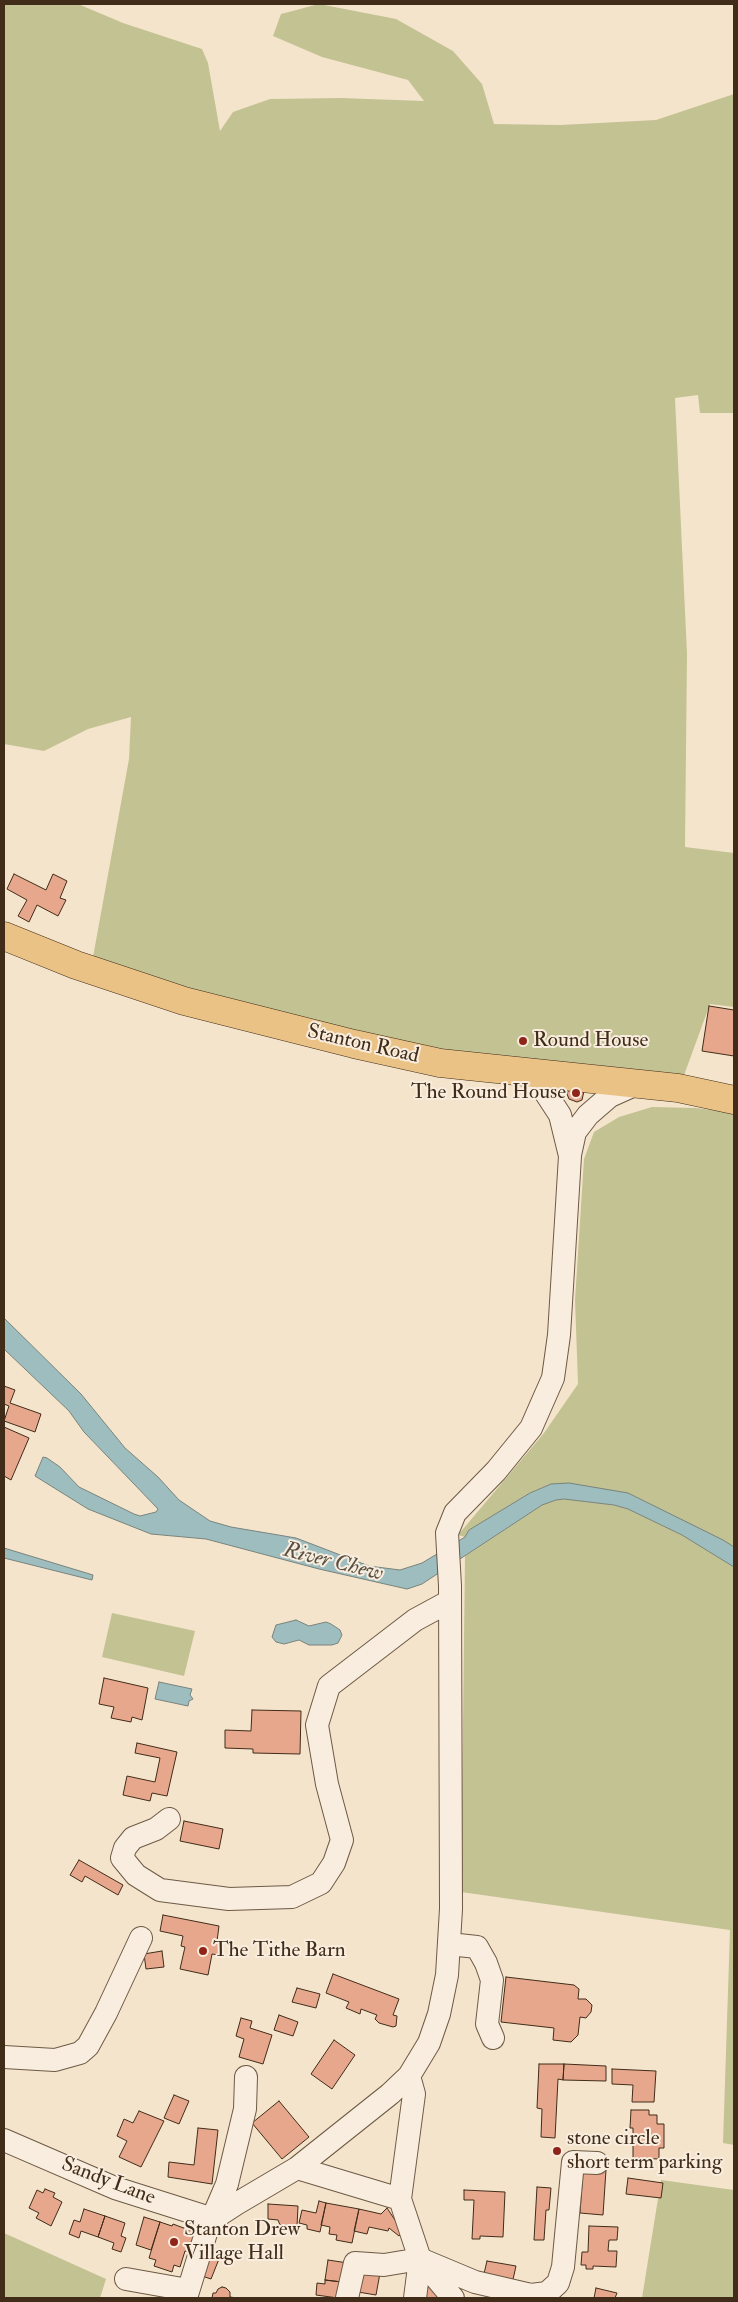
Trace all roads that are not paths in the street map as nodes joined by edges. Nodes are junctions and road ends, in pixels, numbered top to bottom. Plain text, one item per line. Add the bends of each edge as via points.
1 (4, 936) edge
2 (525, 1072) junction
3 (639, 1083) junction
4 (734, 1100) edge
5 (570, 1156) junction
6 (450, 1593) junction
7 (169, 1819) dead end
8 (141, 1938) dead end
9 (449, 1944) junction
10 (493, 2038) dead end
11 (4, 2057) edge
12 (409, 2076) junction
13 (246, 2077) dead end
14 (4, 2140) edge
15 (597, 2163) dead end
16 (297, 2168) junction
17 (400, 2199) junction
18 (214, 2220) junction
19 (420, 2259) junction
20 (126, 2279) dead end
21 (187, 2294) edge
22 (347, 2298) edge
23 (415, 2298) edge
24 (453, 2298) edge

1 - 2 main road, Stanton Road via 184,1002 440,1063
2 - 3 main road, Stanton Road
2 - 5 street via 545,1092 560,1115
3 - 4 main road, Stanton Road
3 - 5 street via 610,1096 588,1115 575,1132
5 - 6 street via 559,1335 553,1378 531,1428 496,1471 455,1513 447,1533
6 - 7 street via 329,1686 317,1726 327,1784 342,1840 334,1863 321,1883 292,1897 229,1899 160,1890 136,1875 122,1858 133,1838 156,1829
6 - 9 street
8 - 11 street via 106,2013 88,2046 80,2053 55,2060
9 - 10 street via 477,1947 486,1963 492,1980 487,2024
9 - 12 street via 439,2014 429,2043
12 - 16 street
12 - 17 street via 414,2094
13 - 18 street via 243,2118 227,2184
14 - 18 street, Sandy Lane via 115,2188
15 - 19 street via 573,2162 563,2268 558,2283 547,2293 531,2295 475,2282
16 - 17 street
16 - 18 street
17 - 19 street
18 - 21 street via 206,2233
19 - 22 street via 384,2265 354,2263
19 - 23 street
19 - 24 street
20 - 21 street

